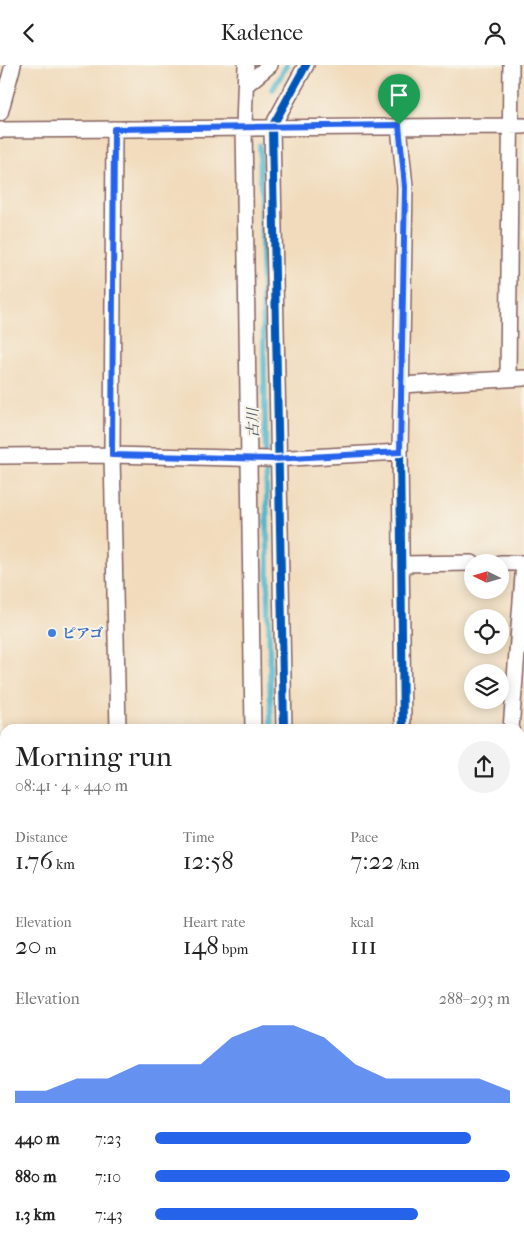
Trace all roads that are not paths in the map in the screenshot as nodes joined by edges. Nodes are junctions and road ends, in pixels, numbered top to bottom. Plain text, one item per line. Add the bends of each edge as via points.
1 (13, 65) edge
2 (246, 65) edge
3 (270, 65) edge
4 (306, 65) edge
5 (511, 65) edge
6 (247, 84) junction
7 (0, 113) edge
8 (399, 125) junction
9 (518, 126) edge
10 (244, 127) junction
11 (272, 127) junction
12 (114, 129) junction
13 (0, 130) edge
14 (524, 378) edge
15 (508, 379) junction
16 (401, 385) junction
17 (400, 452) junction
18 (112, 455) junction
19 (0, 456) edge
20 (251, 459) junction
21 (276, 459) junction
22 (464, 563) edge
23 (509, 563) edge
24 (524, 563) edge
25 (401, 564) junction
26 (118, 724) edge
27 (253, 724) edge
28 (284, 724) edge
29 (403, 724) edge
30 (511, 724) edge

1 - 7 street
2 - 6 street
3 - 6 street
4 - 11 street
5 - 9 street
6 - 10 street
8 - 9 street
8 - 11 street
8 - 16 street via 405,187
9 - 15 street
10 - 11 street
10 - 12 street
10 - 20 street
11 - 21 street
12 - 13 street
12 - 18 street
14 - 15 street
15 - 16 street
16 - 17 street
17 - 21 street
17 - 25 street
18 - 19 street
18 - 20 street
18 - 26 street
20 - 21 street
20 - 27 street
21 - 28 street
22 - 25 street
23 - 24 street
24 - 30 street
25 - 29 street

